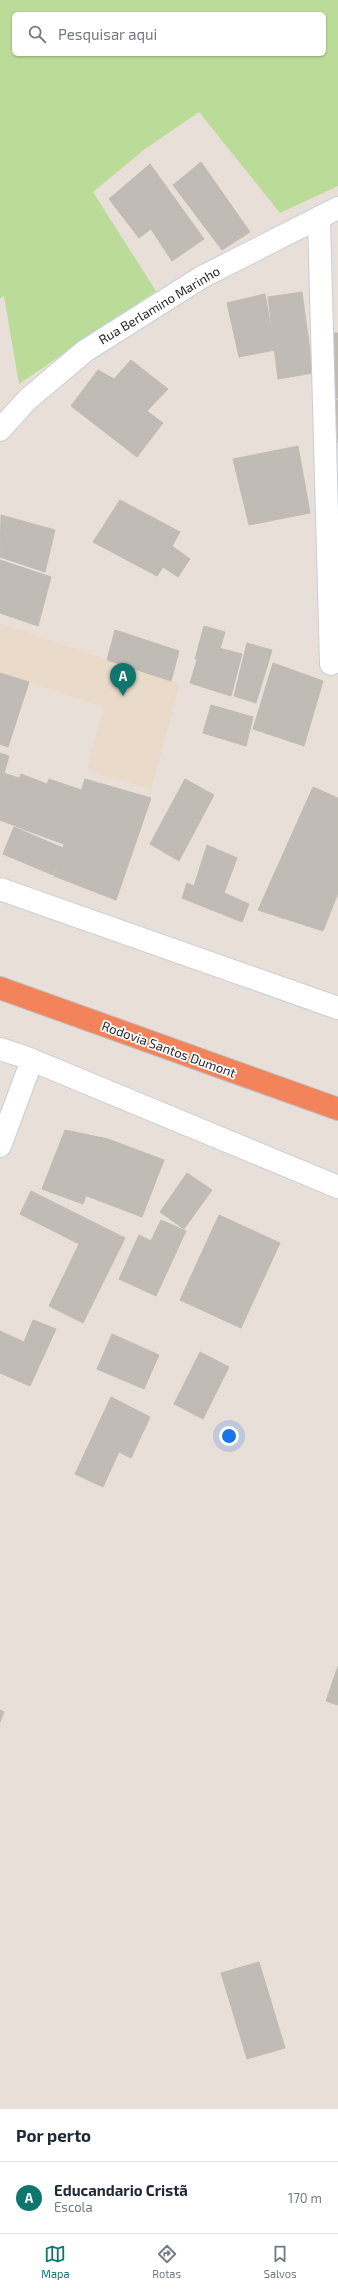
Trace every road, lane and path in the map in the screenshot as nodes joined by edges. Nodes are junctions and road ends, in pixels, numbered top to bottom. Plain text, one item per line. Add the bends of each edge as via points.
1 (338, 208) edge
2 (319, 219) junction
3 (0, 430) edge
4 (331, 664) dead end
5 (0, 889) edge
6 (0, 988) edge
7 (338, 1008) edge
8 (0, 1049) edge
9 (32, 1060) junction
10 (338, 1109) edge
11 (0, 1146) edge
12 (338, 1187) edge

1 - 2 street, Rua Berlamino Marinho
2 - 3 street, Rua Berlamino Marinho via 202,277 84,351 28,399
2 - 4 street
5 - 7 street
6 - 10 highway, Rodovia Santos Dumont
8 - 9 street
9 - 11 street
9 - 12 street

